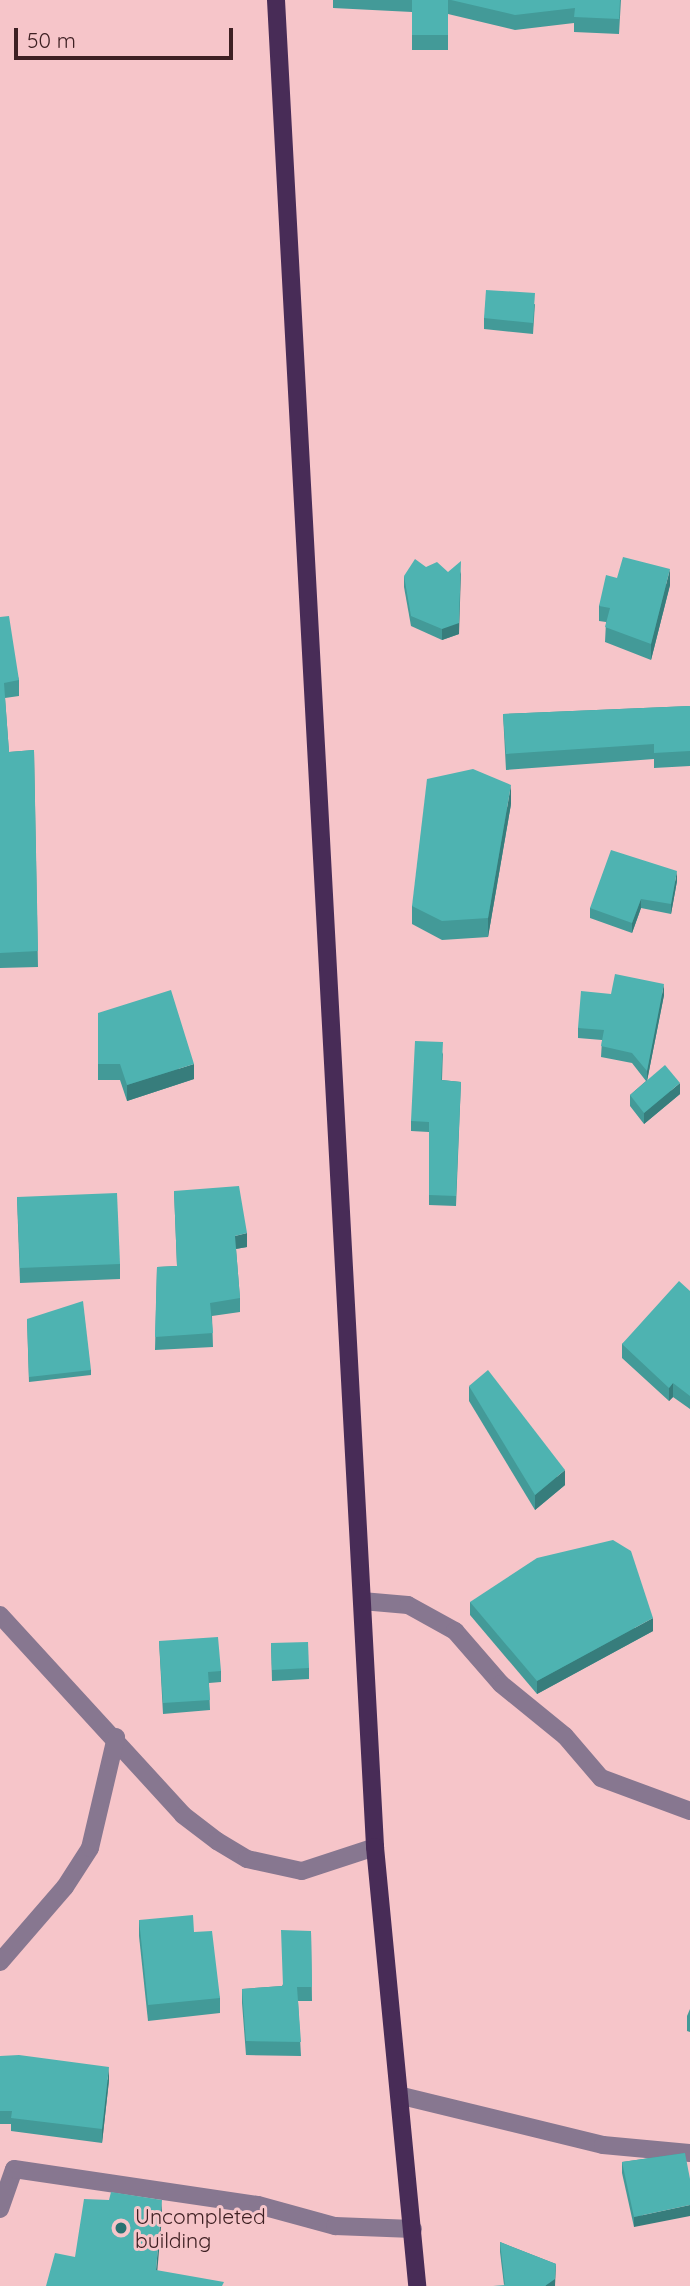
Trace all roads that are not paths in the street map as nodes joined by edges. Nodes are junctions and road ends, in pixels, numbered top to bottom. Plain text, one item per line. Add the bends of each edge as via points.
1 (276, 0) edge
2 (362, 1601) junction
3 (0, 1615) edge
4 (116, 1737) junction
5 (690, 1811) edge
6 (375, 1847) junction
7 (0, 1962) edge
8 (402, 2096) junction
9 (690, 2153) edge
10 (7, 2168) edge
11 (0, 2209) edge
12 (413, 2229) junction
13 (417, 2286) edge

1 - 2 main road
2 - 5 street via 408,1605 455,1631 501,1684 565,1736 601,1778
2 - 6 main road
3 - 4 street
4 - 6 street via 183,1815 247,1859 302,1871
4 - 7 street via 90,1848 65,1888
6 - 8 main road
8 - 9 street via 603,2145
8 - 12 main road
10 - 11 street
10 - 12 street via 258,2205 335,2226
12 - 13 main road

